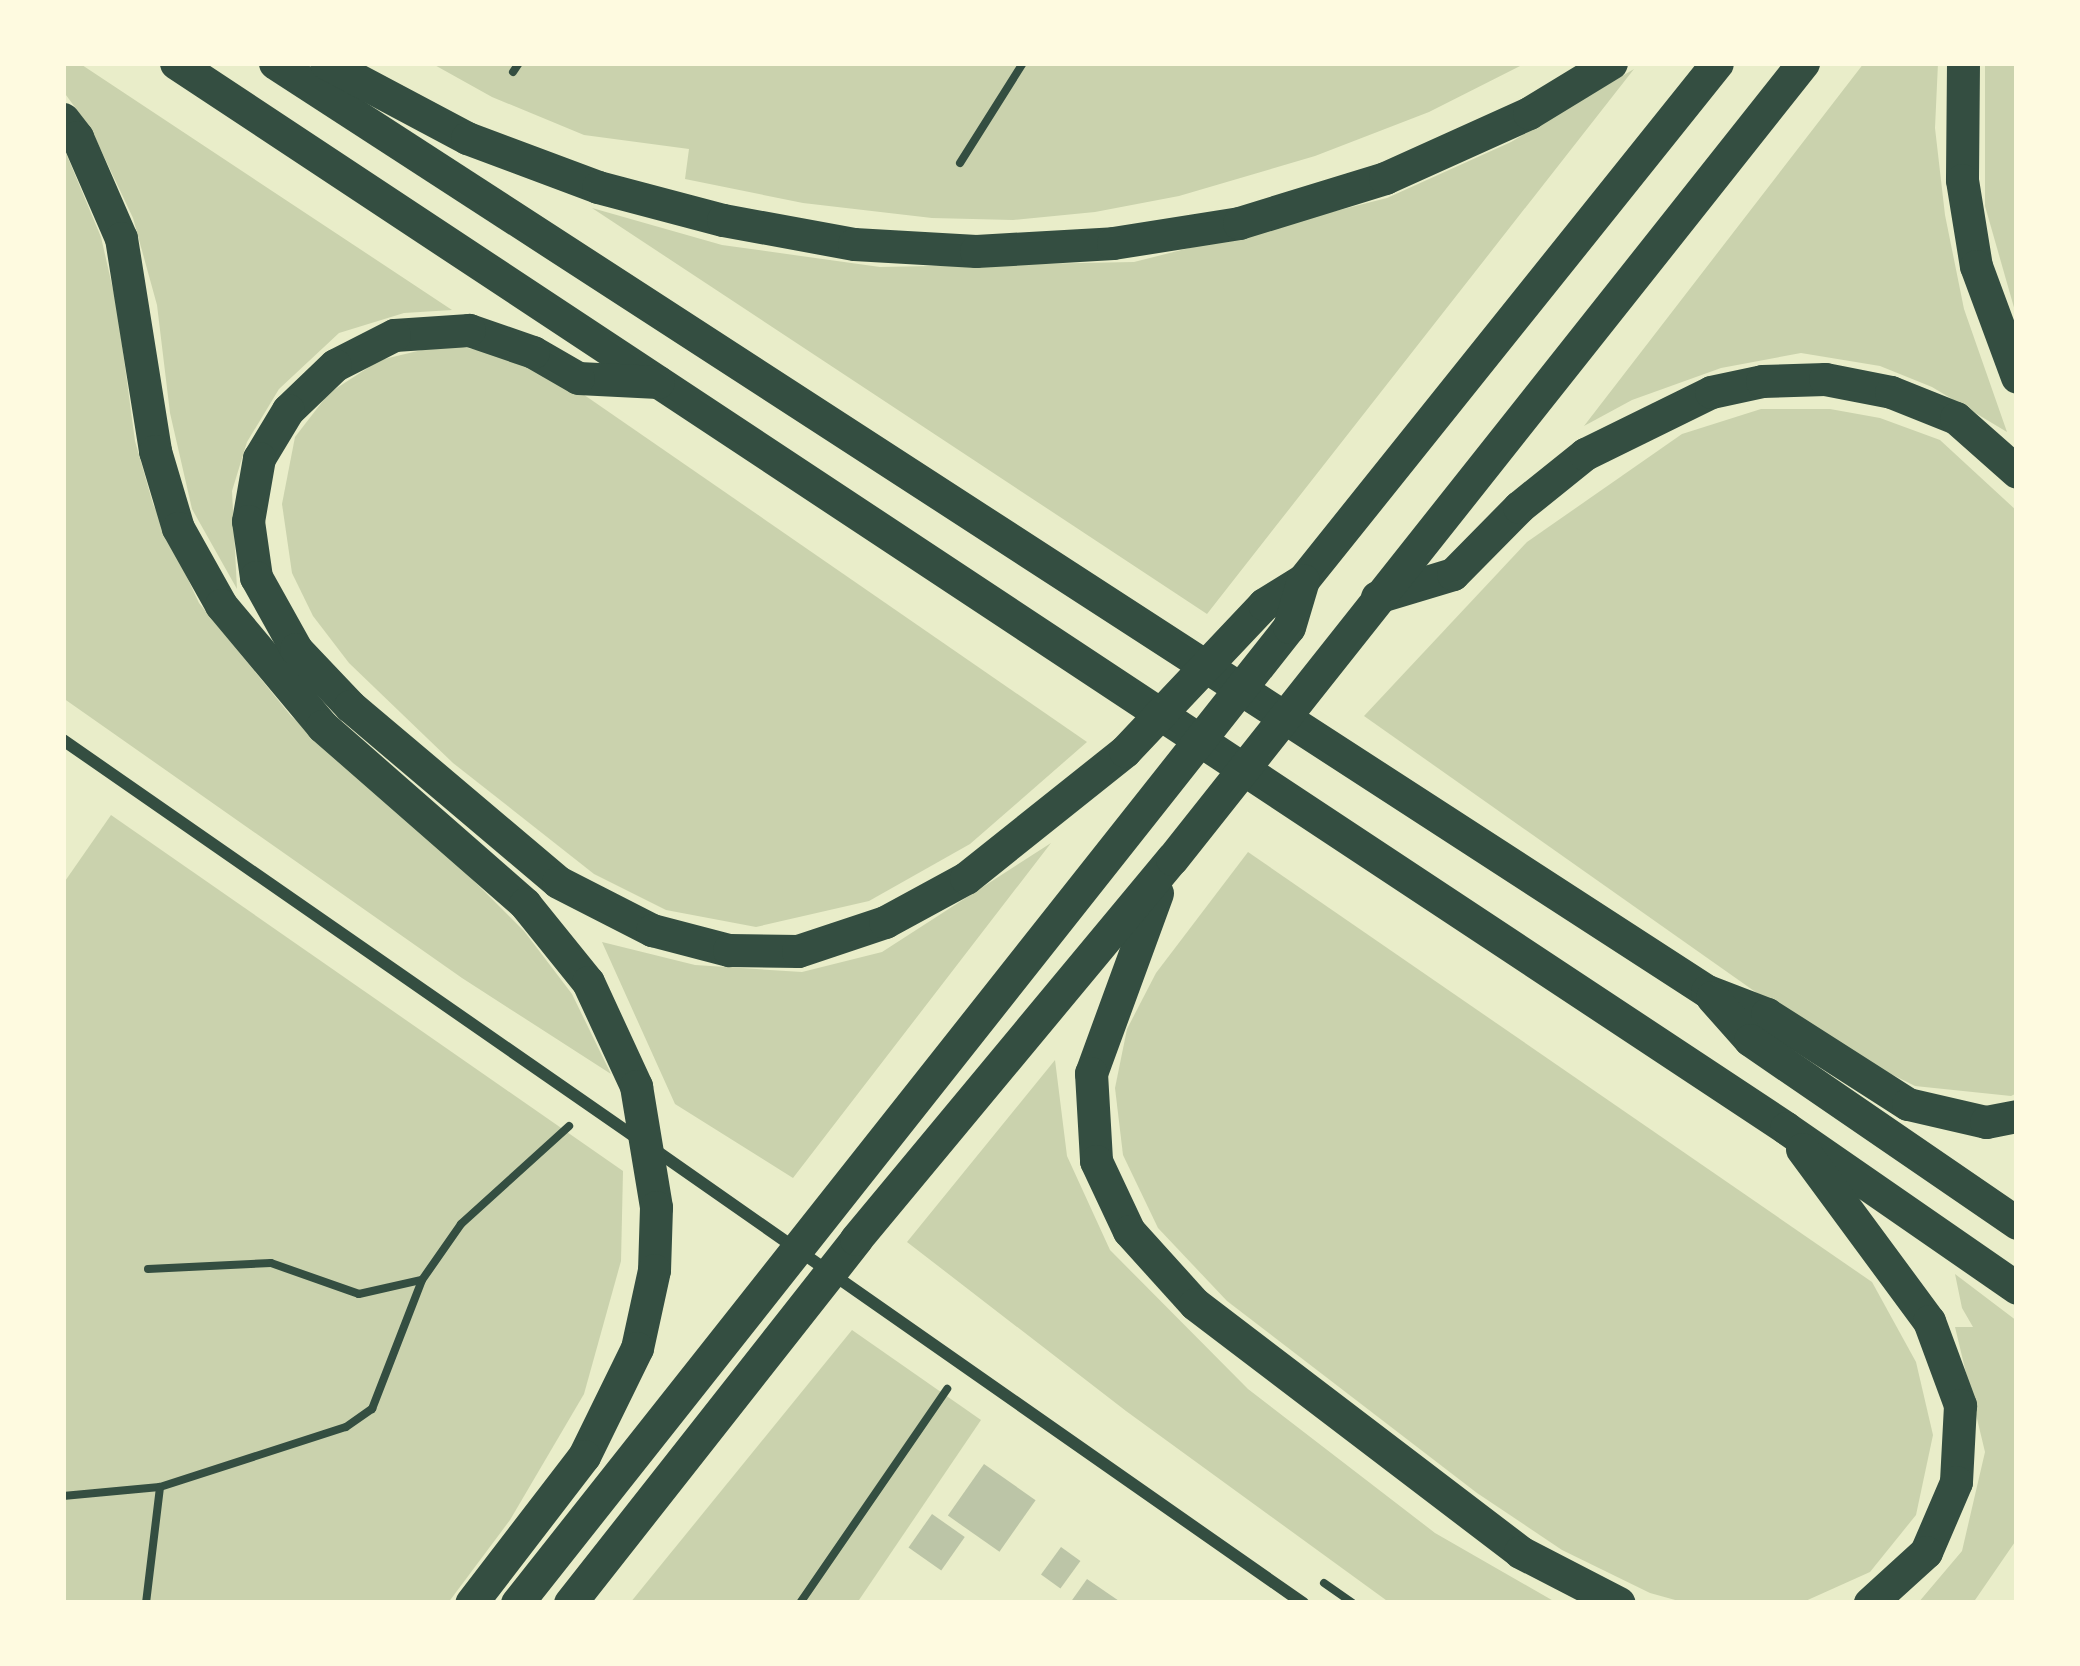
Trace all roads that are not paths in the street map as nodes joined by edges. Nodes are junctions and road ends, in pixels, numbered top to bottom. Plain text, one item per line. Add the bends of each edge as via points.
1 (176, 63) edge
2 (275, 63) edge
3 (326, 63) edge
4 (1611, 63) edge
5 (1717, 63) edge
6 (1802, 63) edge
7 (1963, 63) edge
8 (63, 119) edge
9 (2017, 377) edge
10 (658, 382) junction
11 (2017, 472) edge
12 (1303, 580) junction
13 (1377, 597) junction
14 (63, 740) edge
15 (1172, 859) junction
16 (1707, 991) junction
17 (2017, 1116) edge
18 (1786, 1128) junction
19 (2017, 1223) edge
20 (2017, 1288) edge
21 (472, 1603) edge
22 (517, 1603) edge
23 (570, 1603) edge
24 (1304, 1603) edge
25 (1619, 1603) edge
26 (1870, 1603) edge

1 - 10 highway
2 - 16 highway
3 - 4 highway via 467,138 598,187 854,244 976,251 1113,243 1239,223 1385,178 1528,112
5 - 12 highway
6 - 13 highway
7 - 9 highway via 1962,180 1976,266
8 - 21 highway via 121,238 154,452 178,528 221,605 322,726 525,904 588,982 636,1086 656,1207 654,1270 637,1348 584,1456
10 - 12 highway via 578,378 469,330 394,335 334,365 288,410 259,458 248,521 256,577 296,649 350,706 559,882 652,930 729,950 798,951 885,922 966,878 1125,751 1264,604
10 - 18 highway
11 - 13 highway via 1956,418 1891,392 1826,379 1762,381 1711,392 1585,454 1453,574
12 - 22 highway via 1289,627
13 - 15 highway
14 - 24 street
15 - 23 highway
15 - 25 highway via 1090,1073 1096,1161 1129,1232 1195,1304 1520,1552
16 - 17 highway via 1767,1014 1908,1105 1986,1122
16 - 19 highway via 1750,1040
18 - 20 highway
18 - 26 highway via 1929,1321 1960,1405 1956,1482 1925,1552

